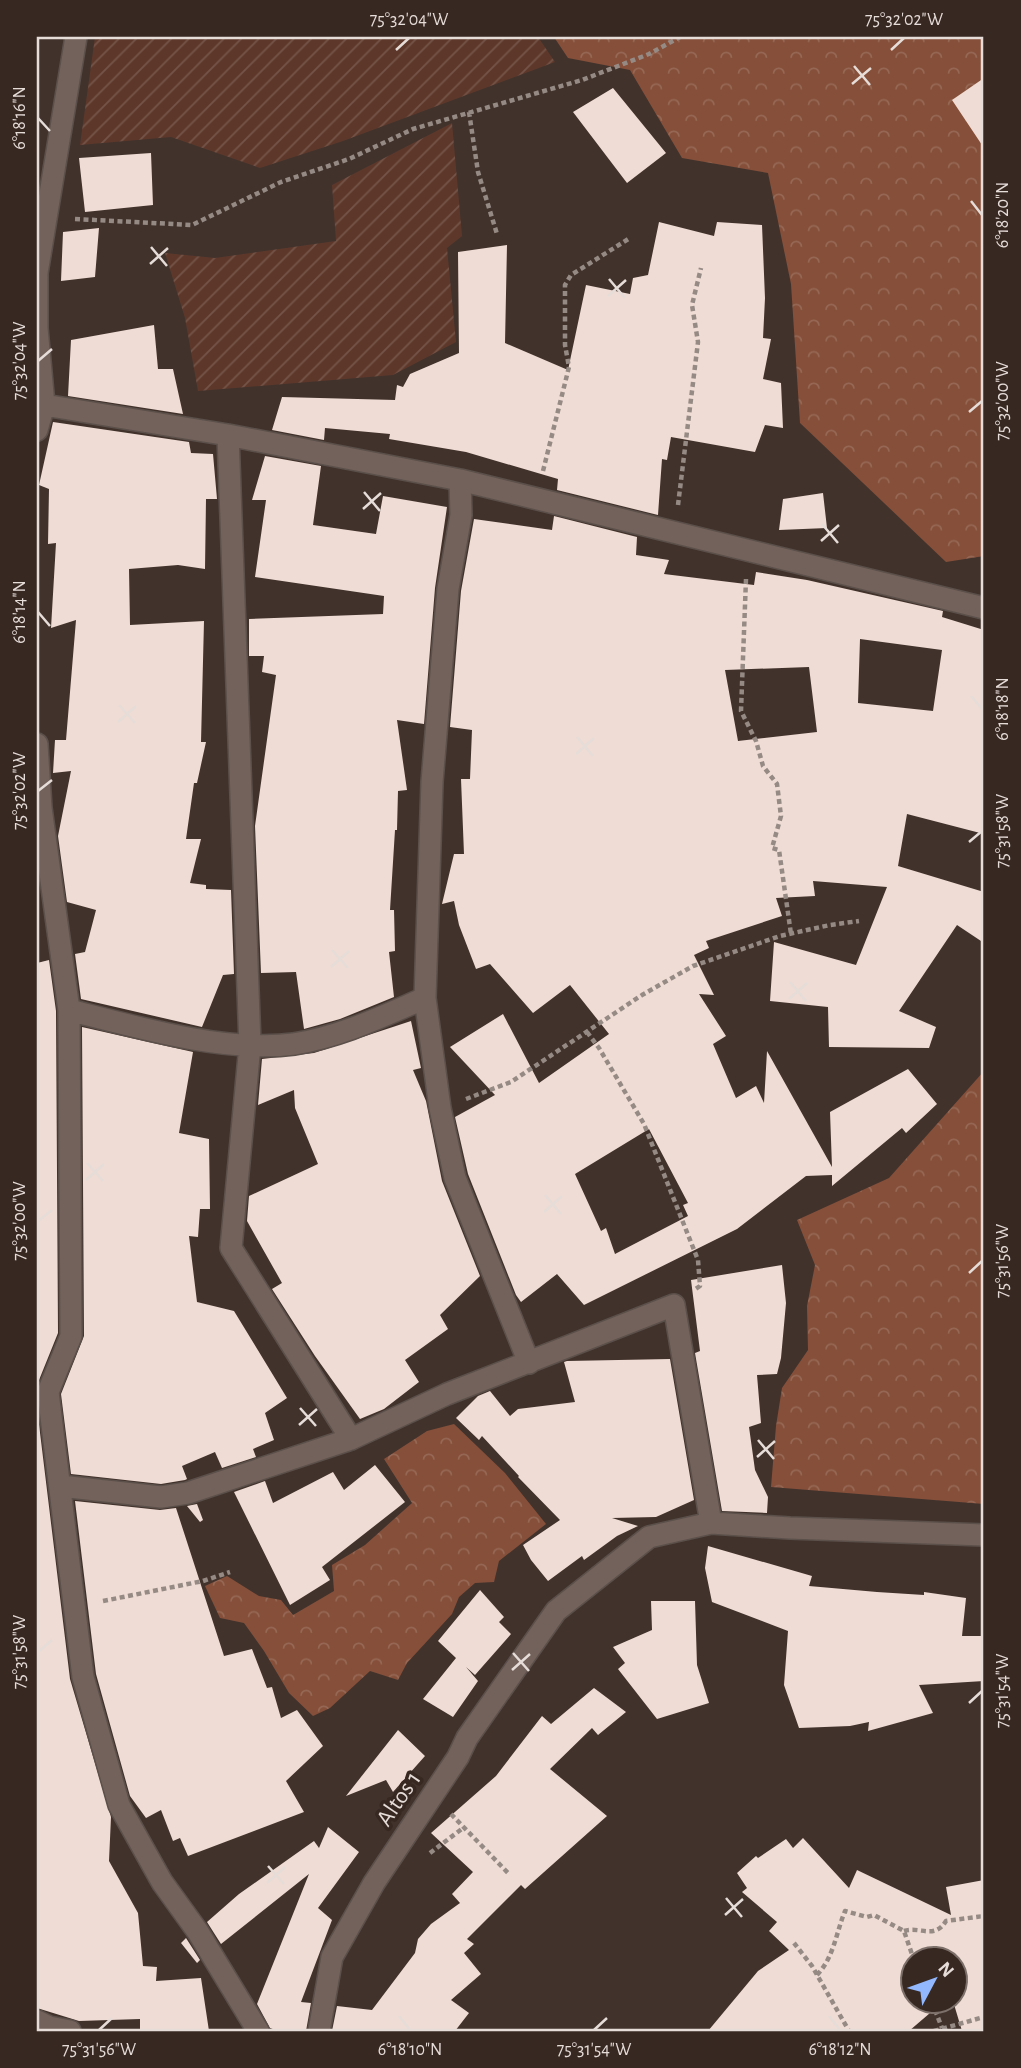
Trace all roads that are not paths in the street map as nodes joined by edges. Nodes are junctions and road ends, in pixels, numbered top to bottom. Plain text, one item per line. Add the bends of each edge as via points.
1 (76, 37) edge
2 (37, 273) edge
3 (44, 405) junction
4 (37, 430) edge
5 (228, 435) junction
6 (460, 480) junction
7 (984, 608) edge
8 (37, 744) edge
9 (425, 998) junction
10 (69, 1010) junction
11 (250, 1045) junction
12 (530, 1363) junction
13 (351, 1439) junction
14 (60, 1486) junction
15 (711, 1523) junction
16 (984, 1535) edge
17 (258, 2031) edge
18 (319, 2031) edge

1 - 2 street
2 - 3 street
3 - 4 street
3 - 5 street
5 - 6 street
5 - 11 street
6 - 7 street
6 - 9 street via 461,515 448,589 432,782
8 - 10 street via 41,808
9 - 11 street via 356,1028 295,1044
9 - 12 street via 455,1178
10 - 11 street via 164,1034
10 - 14 street via 71,1336 48,1392
11 - 13 street via 231,1248
12 - 13 street via 447,1394
12 - 15 street via 674,1305
13 - 14 street via 188,1493 162,1497
14 - 17 street via 83,1677 119,1805 162,1882
15 - 16 street, Altos 1
15 - 18 street, Altos 1 via 649,1537 556,1611 467,1738 332,1957

